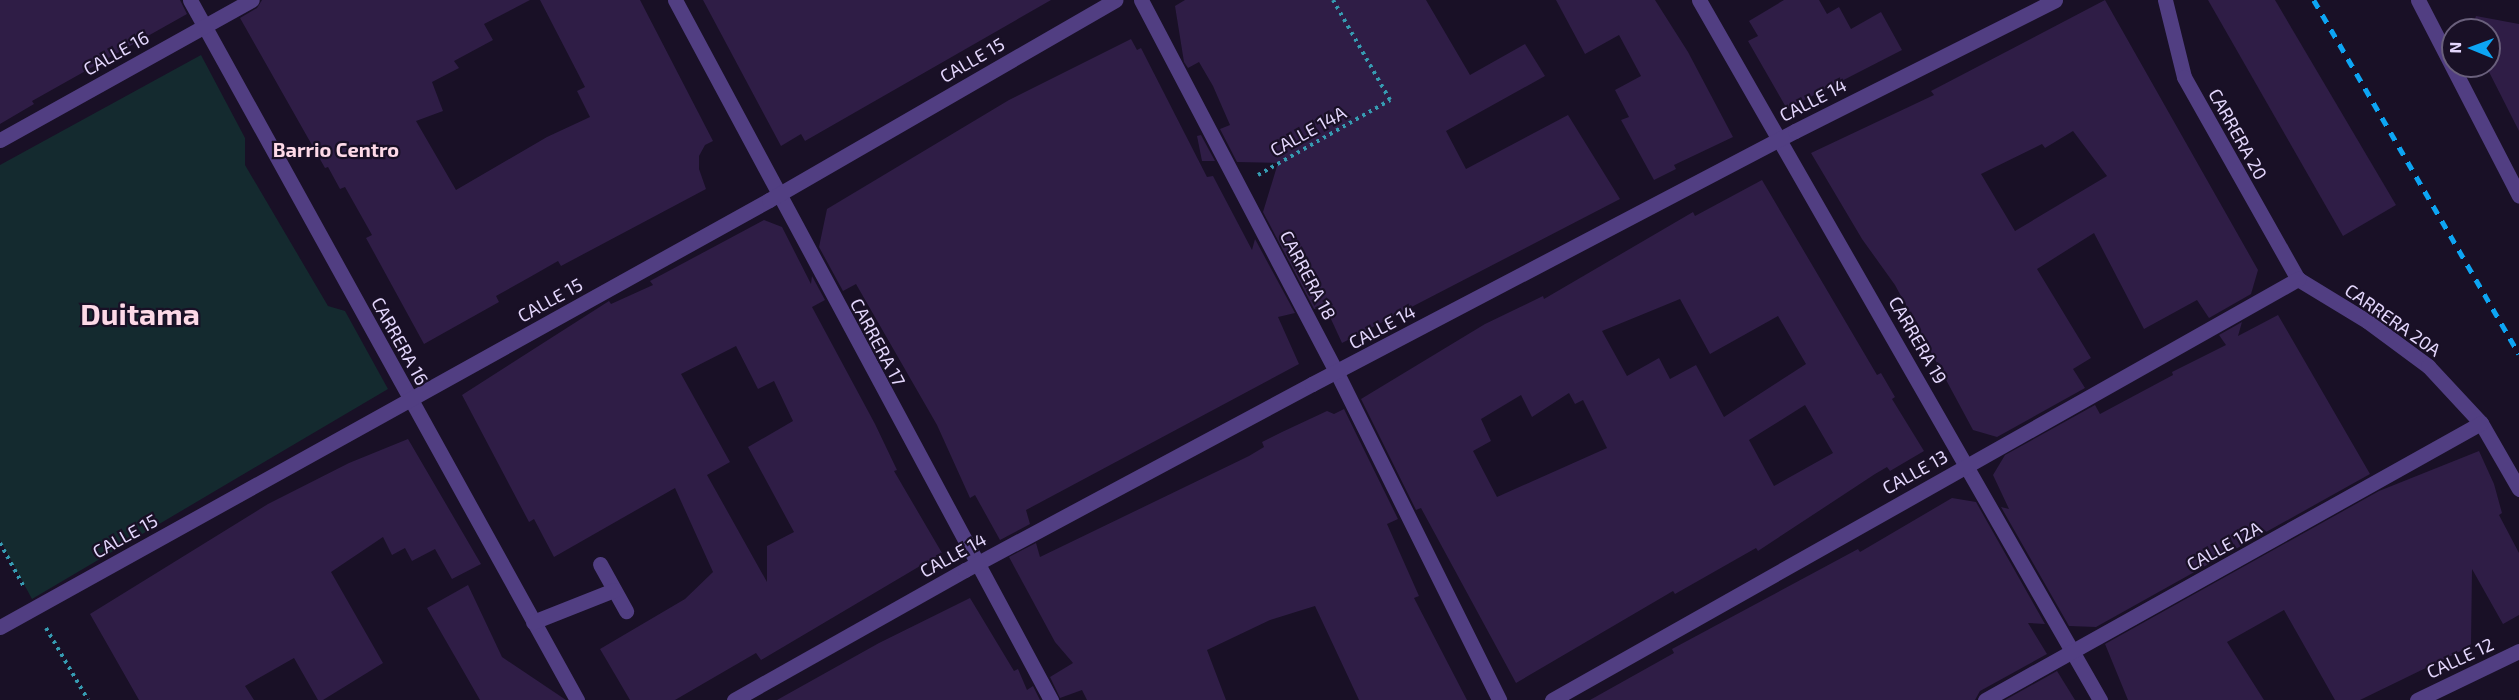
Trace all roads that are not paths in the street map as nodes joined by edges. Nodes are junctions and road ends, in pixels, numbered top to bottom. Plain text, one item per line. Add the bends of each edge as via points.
1 (190, 0) edge
2 (252, 0) edge
3 (675, 0) edge
4 (1115, 0) edge
5 (1141, 0) edge
6 (1699, 0) edge
7 (2055, 0) edge
8 (2165, 0) edge
9 (2418, 0) edge
10 (205, 26) junction
11 (1780, 139) junction
12 (0, 140) edge
13 (777, 196) junction
14 (2519, 196) edge
15 (2298, 279) junction
16 (1337, 373) junction
17 (410, 400) junction
18 (2481, 423) junction
19 (1967, 466) junction
20 (2519, 489) edge
21 (600, 564) dead end
22 (977, 564) junction
23 (614, 590) junction
24 (626, 611) dead end
25 (532, 622) junction
26 (0, 627) edge
27 (2519, 651) edge
28 (2072, 653) junction
29 (577, 700) edge
30 (734, 700) edge
31 (1051, 700) edge
32 (1499, 700) edge
33 (1552, 700) edge
34 (1985, 700) edge
35 (2100, 700) edge
36 (2417, 700) edge

1 - 10 street, CARRERA 16
2 - 10 street, CALLE 16
3 - 13 street, CARRERA 17
4 - 13 street, CALLE 15
5 - 16 street, CARRERA 18
6 - 11 street, CARRERA 19
7 - 11 street, CALLE 14
8 - 15 street, CARRERA 20 via 2184,77
9 - 14 street
10 - 12 street, CALLE 16
10 - 17 street, CARRERA 16
11 - 16 street, CALLE 14
11 - 19 street, CARRERA 19
13 - 17 street, CALLE 15
13 - 22 street, CARRERA 17
15 - 18 street, CARRERA 20A via 2367,321 2428,366
15 - 19 street, CALLE 13
16 - 22 street, CALLE 14
16 - 32 street, CARRERA 18
17 - 25 street, CARRERA 16
17 - 26 street, CALLE 15 via 38,613
18 - 20 street, CARRERA 20A
18 - 28 street, CALLE 12A
19 - 28 street, CARRERA 19
19 - 33 street, CALLE 13
21 - 23 street
22 - 30 street, CALLE 14
22 - 31 street, CARRERA 17
23 - 24 street
23 - 25 street
25 - 29 street, CARRERA 16
27 - 36 street, CALLE 12
28 - 34 street, CALLE 12A
28 - 35 street, CARRERA 19

